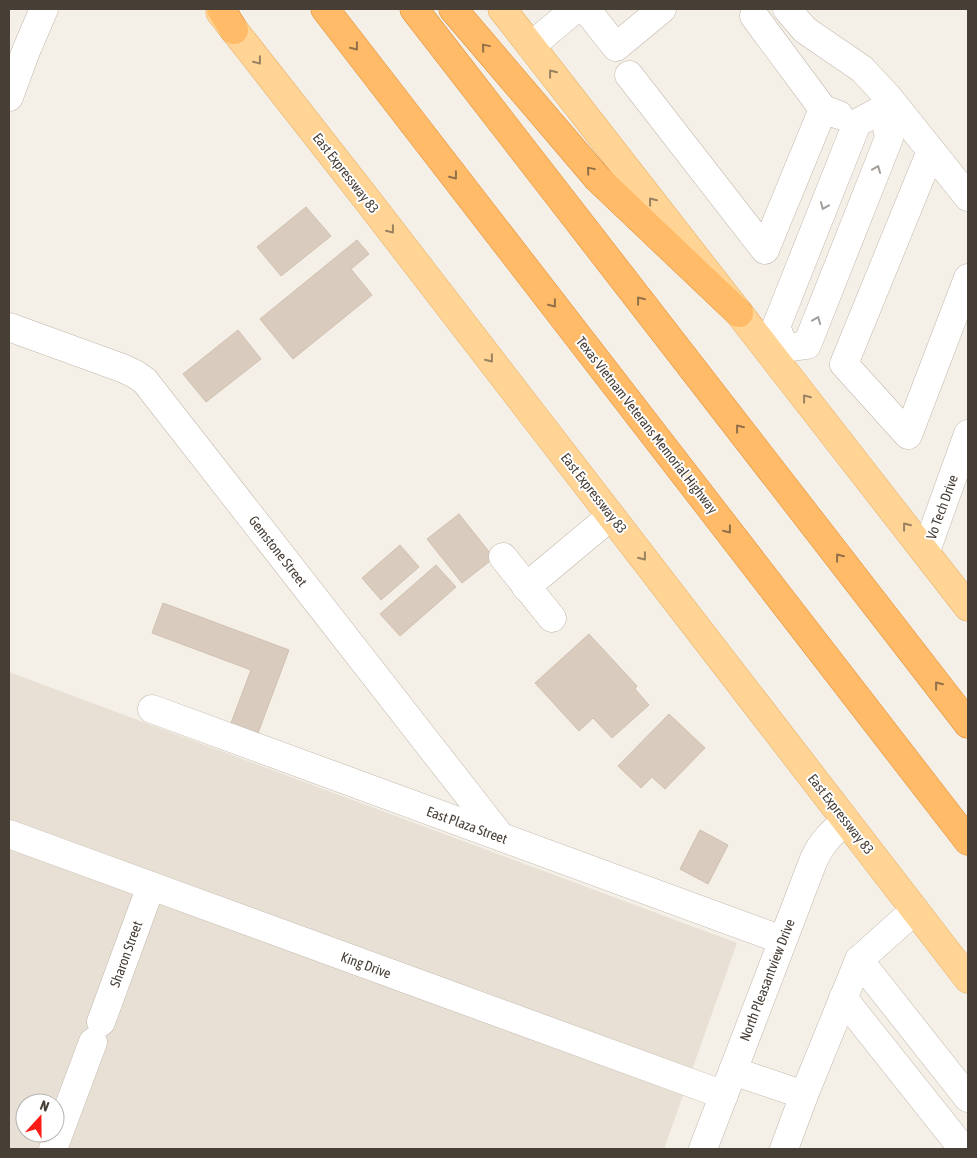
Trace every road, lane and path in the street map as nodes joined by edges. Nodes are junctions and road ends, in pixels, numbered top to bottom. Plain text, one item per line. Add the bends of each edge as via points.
1 (44, 9) edge
2 (325, 9) edge
3 (414, 9) edge
4 (452, 9) edge
5 (502, 9) edge
6 (575, 9) edge
7 (586, 9) edge
8 (662, 9) edge
9 (787, 9) edge
10 (755, 11) edge
11 (224, 16) edge
12 (531, 46) junction
13 (630, 75) dead end
14 (9, 97) edge
15 (886, 103) junction
16 (823, 108) junction
17 (857, 123) junction
18 (931, 151) junction
19 (968, 197) edge
20 (968, 278) edge
21 (739, 313) junction
22 (9, 327) edge
23 (781, 355) junction
24 (968, 434) edge
25 (611, 516) junction
26 (926, 551) junction
27 (503, 557) dead end
28 (526, 587) junction
29 (968, 607) edge
30 (552, 618) dead end
31 (152, 710) dead end
32 (968, 724) edge
33 (846, 820) junction
34 (9, 834) edge
35 (501, 837) junction
36 (968, 841) edge
37 (151, 886) junction
38 (915, 910) junction
39 (782, 940) junction
40 (859, 960) junction
41 (968, 979) edge
42 (843, 998) junction
43 (728, 1083) junction
44 (804, 1095) junction
45 (968, 1098) edge
46 (53, 1149) edge
47 (703, 1149) edge
48 (784, 1149) edge
49 (963, 1149) edge

1 - 14 street
2 -> 36 highway, Texas Vietnam Veterans Memorial Highway
32 -> 3 highway
21 -> 4 highway via 598,179
5 - 12 main road
6 - 12 street
7 - 8 street via 616,47
9 - 15 street via 805,30 862,69
10 - 16 street
11 -> 25 main road, East Expressway 83
21 -> 12 main road
13 - 16 street via 765,250
15 - 17 street
15 - 18 street
23 -> 15 street via 807,345 889,138
16 - 17 street
17 -> 23 street via 776,327
18 - 19 street
18 - 20 street via 844,364 908,434
21 - 23 main road
22 - 35 street, Gemstone Street via 122,368 145,381
26 -> 23 main road
24 - 26 street, Vo Tech Drive
25 - 28 street
25 -> 33 main road, East Expressway 83
26 - 29 main road
27 - 28 street
28 - 30 street
31 - 35 street, East Plaza Street
33 - 38 main road, East Expressway 83
33 - 39 street, North Pleasantview Drive via 821,844
34 - 37 street, King Drive
35 - 39 street, East Plaza Street
37 - 43 street, King Drive
37 - 46 street, Sharon Street
38 - 40 street
38 - 41 main road, East Expressway 83
39 - 43 street, North Pleasantview Drive
40 - 42 street
40 - 45 street
42 - 44 street
42 - 49 street
43 - 44 street, King Drive
43 - 47 street, North Pleasantview Drive
44 - 48 street

